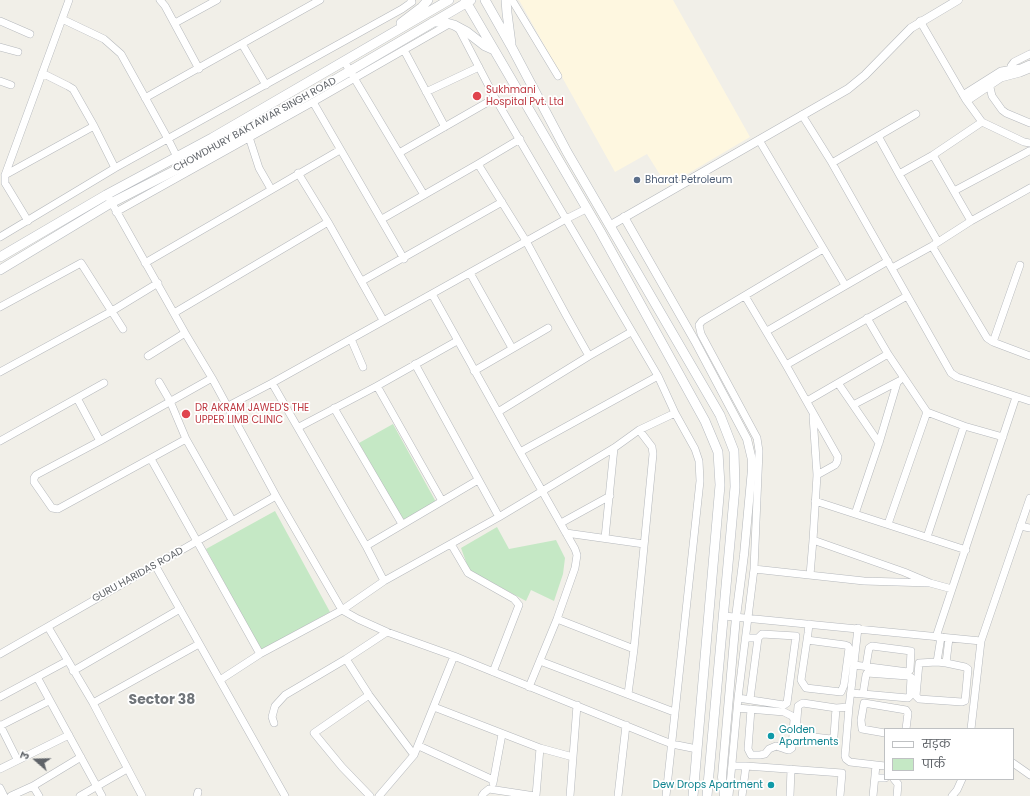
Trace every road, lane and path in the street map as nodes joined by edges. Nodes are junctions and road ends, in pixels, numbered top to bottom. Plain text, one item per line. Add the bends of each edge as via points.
1 (69, 0) edge
2 (217, 0) edge
3 (320, 0) edge
4 (428, 0) edge
5 (449, 0) edge
6 (485, 0) edge
7 (506, 0) edge
8 (512, 0) edge
9 (958, 0) edge
10 (162, 1) edge
11 (412, 1) edge
12 (468, 1) edge
13 (62, 19) junction
14 (920, 21) junction
15 (0, 22) edge
16 (433, 22) junction
17 (175, 24) junction
18 (454, 25) junction
19 (394, 32) junction
20 (30, 34) dead end
21 (242, 44) junction
22 (511, 46) junction
23 (0, 47) edge
24 (404, 50) junction
25 (494, 50) junction
26 (18, 52) dead end
27 (1030, 54) edge
28 (344, 61) junction
29 (1030, 64) edge
30 (479, 67) junction
31 (199, 68) junction
32 (1030, 69) edge
33 (1010, 72) junction
34 (42, 73) junction
35 (352, 75) junction
36 (558, 76) dead end
37 (0, 81) edge
38 (989, 82) junction
39 (11, 85) dead end
40 (266, 85) junction
41 (426, 92) junction
42 (145, 98) junction
43 (495, 98) junction
44 (965, 98) junction
45 (313, 102) junction
46 (916, 114) dead end
47 (802, 115) junction
48 (982, 122) junction
49 (1030, 123) edge
50 (94, 126) junction
51 (445, 128) junction
52 (878, 136) junction
53 (249, 137) junction
54 (168, 139) junction
55 (520, 139) junction
56 (759, 140) junction
57 (1028, 147) edge
58 (340, 150) junction
59 (567, 152) junction
60 (399, 153) junction
61 (933, 155) junction
62 (177, 157) junction
63 (557, 158) junction
64 (832, 163) junction
65 (478, 164) junction
66 (575, 166) junction
67 (115, 168) junction
68 (565, 172) junction
69 (298, 173) junction
70 (899, 174) junction
71 (5, 175) junction
72 (1030, 188) edge
73 (271, 190) junction
74 (954, 191) junction
75 (106, 195) junction
76 (424, 195) junction
77 (502, 202) junction
78 (111, 203) junction
79 (586, 208) junction
80 (116, 212) junction
81 (624, 217) junction
82 (566, 218) junction
83 (382, 219) junction
84 (28, 221) junction
85 (971, 221) junction
86 (328, 222) junction
87 (611, 225) junction
88 (0, 238) edge
89 (526, 241) junction
90 (935, 244) junction
91 (823, 249) junction
92 (0, 257) edge
93 (404, 259) junction
94 (888, 261) junction
95 (145, 263) junction
96 (1020, 265) dead end
97 (892, 268) junction
98 (0, 270) edge
99 (470, 273) junction
100 (362, 281) junction
101 (158, 283) junction
102 (844, 285) junction
103 (432, 294) junction
104 (745, 296) junction
105 (907, 296) junction
106 (0, 307) edge
107 (112, 311) junction
108 (174, 313) junction
109 (867, 318) junction
110 (383, 320) junction
111 (665, 320) junction
112 (653, 327) junction
113 (548, 328) dead end
114 (123, 329) dead end
115 (767, 331) junction
116 (631, 332) junction
117 (185, 333) junction
118 (351, 339) junction
119 (457, 341) junction
120 (993, 342) junction
121 (512, 348) junction
122 (888, 354) junction
123 (1030, 355) edge
124 (148, 356) dead end
125 (589, 356) junction
126 (415, 364) junction
127 (786, 365) junction
128 (363, 366) dead end
129 (474, 371) junction
130 (0, 372) edge
131 (658, 376) junction
132 (212, 378) junction
133 (904, 378) junction
134 (159, 382) dead end
135 (272, 383) junction
136 (838, 383) junction
137 (897, 383) junction
138 (104, 384) dead end
139 (377, 386) junction
140 (1016, 397) junction
141 (77, 398) junction
142 (170, 401) junction
143 (807, 401) junction
144 (1030, 401) edge
145 (853, 405) junction
146 (228, 406) junction
147 (334, 408) junction
148 (498, 412) junction
149 (927, 412) junction
150 (675, 413) junction
151 (813, 413) junction
152 (964, 426) junction
153 (299, 427) junction
154 (640, 430) junction
155 (1003, 437) junction
156 (186, 439) junction
157 (0, 441) edge
158 (100, 441) junction
159 (879, 443) junction
160 (614, 448) junction
161 (520, 452) junction
162 (151, 459) junction
163 (817, 475) junction
164 (478, 480) junction
165 (542, 491) junction
166 (276, 496) junction
167 (610, 496) junction
168 (1030, 498) edge
169 (442, 501) junction
170 (815, 501) junction
171 (855, 514) junction
172 (499, 518) junction
173 (232, 520) junction
174 (402, 524) junction
175 (561, 524) junction
176 (888, 524) junction
177 (1020, 526) junction
178 (1030, 528) edge
179 (566, 533) junction
180 (927, 537) junction
181 (605, 538) junction
182 (813, 540) junction
183 (197, 542) junction
184 (451, 544) junction
185 (644, 544) junction
186 (366, 546) junction
187 (966, 550) junction
188 (155, 565) junction
189 (754, 569) junction
190 (810, 575) junction
191 (384, 581) junction
192 (930, 583) junction
193 (952, 589) junction
194 (180, 609) junction
195 (342, 610) junction
196 (724, 616) junction
197 (736, 617) junction
198 (748, 618) junction
199 (557, 619) junction
200 (809, 624) junction
201 (48, 627) junction
202 (858, 628) junction
203 (387, 632) junction
204 (938, 637) junction
205 (746, 638) junction
206 (758, 638) junction
207 (949, 638) junction
208 (807, 640) junction
209 (981, 640) junction
210 (199, 644) junction
211 (634, 649) junction
212 (0, 654) edge
213 (260, 654) junction
214 (454, 656) junction
215 (346, 659) junction
216 (540, 660) junction
217 (67, 661) junction
218 (937, 662) junction
219 (946, 663) junction
220 (854, 665) junction
221 (866, 666) junction
222 (73, 671) junction
223 (493, 672) junction
224 (37, 677) junction
225 (220, 680) junction
226 (529, 687) junction
227 (851, 693) junction
228 (628, 694) junction
229 (863, 694) junction
230 (369, 695) junction
231 (0, 697) edge
232 (738, 698) junction
233 (750, 699) junction
234 (49, 701) junction
235 (92, 703) junction
236 (577, 706) junction
237 (434, 707) junction
238 (849, 707) junction
239 (737, 708) junction
240 (836, 708) junction
241 (751, 710) junction
242 (674, 712) junction
243 (848, 717) junction
244 (861, 720) junction
245 (274, 723) dead end
246 (626, 725) junction
247 (0, 726) edge
248 (906, 728) edge
249 (971, 728) edge
250 (884, 733) edge
251 (502, 734) junction
252 (69, 735) junction
253 (672, 744) junction
254 (419, 746) junction
255 (540, 748) junction
256 (697, 749) junction
257 (414, 755) junction
258 (81, 757) junction
259 (573, 757) junction
260 (17, 759) junction
261 (1014, 764) edge
262 (876, 765) junction
263 (732, 766) junction
264 (746, 766) junction
265 (884, 766) edge
266 (0, 769) edge
267 (127, 769) junction
268 (791, 769) junction
269 (1030, 775) edge
270 (875, 778) junction
271 (884, 778) edge
272 (493, 780) junction
273 (895, 780) edge
274 (962, 780) edge
275 (33, 786) junction
276 (97, 786) junction
277 (0, 788) edge
278 (492, 789) junction
279 (4, 796) edge
280 (11, 796) edge
281 (39, 796) edge
282 (80, 796) edge
283 (102, 796) edge
284 (142, 796) edge
285 (285, 796) edge
286 (370, 796) edge
287 (379, 796) edge
288 (482, 796) edge
289 (535, 796) edge
290 (570, 796) edge
291 (618, 796) edge
292 (666, 796) edge
293 (693, 796) edge
294 (707, 796) edge
295 (724, 796) edge
296 (729, 796) edge
297 (742, 796) edge
298 (790, 796) edge
299 (840, 796) edge
300 (873, 796) edge
301 (897, 796) edge
302 (952, 796) edge

1 - 13 street
2 - 17 street
3 - 21 street
4 - 19 main road
5 - 19 main road, CHOWDHURY BAKTAWAR SINGH ROAD
6 - 22 main road
7 - 22 main road
8 - 36 street
9 - 14 street
10 - 17 street
11 - 40 street
12 - 16 main road, CHOWDHURY BAKTAWAR SINGH ROAD
12 - 25 main road
13 - 34 street
13 - 42 street via 104,39 115,48 127,63
14 - 44 street
14 - 47 street via 857,83
15 - 20 street
16 - 18 main road
16 - 35 main road, CHOWDHURY BAKTAWAR SINGH ROAD
17 - 31 street
18 - 24 street
18 - 25 main road
18 - 30 street
19 - 28 main road, CHOWDHURY BAKTAWAR SINGH ROAD
21 - 31 street
21 - 40 street
22 - 59 main road
23 - 26 street
24 - 35 street
24 - 41 street
25 - 63 main road
27 - 33 street via 1014,62
28 - 35 street
28 - 62 main road, CHOWDHURY BAKTAWAR SINGH ROAD
29 - 33 street
30 - 41 street
30 - 43 street
31 - 42 street
32 - 33 street via 1020,73
33 - 38 street
34 - 50 street via 73,89
34 - 71 street
35 - 45 street
35 - 60 street
35 - 78 main road, CHOWDHURY BAKTAWAR SINGH ROAD
37 - 39 street
38 - 44 street
38 - 49 street via 992,96 1002,110
40 - 54 street
41 - 51 street
42 - 54 street
43 - 51 street
43 - 55 street
44 - 48 street
45 - 53 street
45 - 58 street
46 - 52 street
47 - 56 street
47 - 64 street
48 - 57 street
48 - 61 street
50 - 67 street
50 - 71 street
51 - 60 street
52 - 64 street
52 - 70 street
53 - 73 street via 259,168
53 - 80 street
54 - 62 street
54 - 67 street
55 - 65 street
55 - 82 street
56 - 81 street
56 - 91 street
57 - 74 street
58 - 69 street
58 - 83 street
59 - 63 main road
59 - 66 main road
60 - 76 street
61 - 70 street
61 - 74 street
62 - 75 main road, CHOWDHURY BAKTAWAR SINGH ROAD
63 - 68 main road
64 - 94 street
65 - 76 street
65 - 77 street
66 - 68 main road
66 - 87 main road
67 - 84 street
68 - 79 main road
69 - 73 street
69 - 86 street
70 - 90 street
71 - 84 street via 5,183
72 - 85 street
73 - 95 street
74 - 85 street
75 - 78 street
75 - 92 main road, CHOWDHURY BAKTAWAR SINGH ROAD
76 - 83 street
77 - 89 street
77 - 93 street
78 - 80 street
78 - 98 main road, CHOWDHURY BAKTAWAR SINGH ROAD
79 - 82 street
79 - 112 main road
80 - 95 street
81 - 87 street
81 - 197 street via 695,341 747,439 752,469
82 - 89 street
82 - 116 street
83 - 93 street
84 - 88 street
85 - 90 street
86 - 100 street
86 - 108 street
87 - 111 main road
89 - 99 street
89 - 125 street
90 - 97 street
90 - 120 street via 985,334
91 - 102 street
91 - 104 street
93 - 100 street
94 - 97 street
94 - 102 street
95 - 101 street
96 - 120 street
97 - 105 street
99 - 103 street
99 - 121 street
100 - 110 street
101 - 107 street
101 - 108 street
102 - 115 street
103 - 110 street
103 - 119 street
104 - 115 street
104 - 189 street via 699,325 701,334 757,438 759,451
105 - 109 street
105 - 140 street via 954,376
106 - 107 street via 81,263
107 - 114 street
107 - 130 street
108 - 117 street
109 - 122 street
109 - 127 street
110 - 118 street
111 - 112 main road
111 - 196 main road via 720,415 734,451 735,487
112 - 256 main road via 705,421 718,452 720,485
113 - 121 street
115 - 127 street
116 - 125 street
116 - 131 street
117 - 124 street
117 - 132 street
118 - 128 street
118 - 135 street
119 - 126 street
119 - 129 street
120 - 123 street
121 - 129 street
122 - 133 street
122 - 136 street
125 - 148 street
126 - 139 street
126 - 164 street
127 - 143 street
129 - 148 street
131 - 150 street
131 - 161 street
132 - 142 street
132 - 146 street
133 - 137 street
133 - 149 street
134 - 142 street
135 - 146 street
135 - 153 street
136 - 143 street
136 - 145 street
137 - 145 street
137 - 159 street
138 - 141 street
139 - 147 street
139 - 169 street
140 - 144 street
140 - 155 street
141 - 157 street
141 - 158 street
142 - 156 street
142 - 158 street
143 - 151 street
145 - 159 street
146 - 166 street
147 - 153 street
147 - 174 street
148 - 161 street
149 - 152 street
149 - 176 street
150 - 154 street
150 - 242 street via 694,449 700,473
151 - 163 street
151 - 163 street via 838,457 835,465
152 - 155 street
152 - 180 street
153 - 186 street
154 - 160 street
154 - 185 street via 654,454
155 - 187 street
156 - 162 street
156 - 173 street
158 - 162 street via 36,475 36,486 52,508 58,509
159 - 171 street
160 - 165 street
160 - 167 street
161 - 165 street
162 - 183 street
163 - 170 street
164 - 169 street
164 - 172 street
165 - 172 street
165 - 175 street
166 - 173 street, GURU HARIDAS ROAD
166 - 195 street
167 - 175 street
167 - 181 street
168 - 177 street
169 - 174 street
170 - 171 street
170 - 182 street
171 - 176 street
172 - 184 street
173 - 183 street, GURU HARIDAS ROAD
174 - 186 street
175 - 179 street
176 - 180 street
177 - 178 street
177 - 209 street
179 - 181 street
179 - 199 street via 578,555
180 - 187 street
181 - 185 street
182 - 190 street
182 - 192 street
183 - 188 street, GURU HARIDAS ROAD
183 - 213 street
184 - 191 street
184 - 223 street via 468,573 514,599 519,605
185 - 211 street
186 - 191 street
187 - 193 street
188 - 194 street
188 - 201 street, GURU HARIDAS ROAD
189 - 190 street
189 - 198 street
190 - 192 street via 864,581
191 - 195 street
192 - 193 street
193 - 204 street
194 - 210 street
194 - 222 street
195 - 203 street
195 - 213 street
196 - 197 street
196 - 294 main road
197 - 198 street
197 - 295 street via 722,777
198 - 200 street
198 - 205 street
199 - 211 street
199 - 216 street
200 - 202 street
200 - 208 street
201 - 212 street, GURU HARIDAS ROAD
201 - 217 street
202 - 204 street
202 - 220 street
203 - 214 street
203 - 215 street
204 - 207 street
204 - 218 street
205 - 206 street
205 - 232 street
206 - 233 street
206 - 233 street via 762,634 794,635 796,638 787,703 784,705
207 - 209 street
207 - 219 street
208 - 208 street via 801,680 803,685 806,688 841,692 848,646
209 - 249 street
210 - 225 street
210 - 235 street
211 - 228 street
213 - 225 street
214 - 223 street
214 - 237 street
215 - 230 street
215 - 245 street via 282,698 275,706 272,717
216 - 226 street
216 - 228 street
217 - 222 street
217 - 224 street
218 - 219 street
218 - 219 street via 919,663 916,696 919,699 964,702 968,669
220 - 221 street
220 - 227 street
221 - 221 street via 909,671 911,651 872,646 869,648
222 - 235 street
223 - 226 street
224 - 231 street
224 - 234 street
225 - 285 street
226 - 236 street
227 - 229 street
227 - 238 street
228 - 242 street
229 - 229 street via 868,673 910,677 908,698
230 - 257 street
230 - 286 street via 314,733
232 - 233 street
232 - 239 street
234 - 247 street
234 - 252 street
235 - 267 street
236 - 246 street
236 - 259 street
237 - 251 street
237 - 254 street
238 - 240 street
238 - 243 street
239 - 241 street
239 - 263 street
240 - 240 street via 834,736 831,739 798,735 796,732 798,706 801,704
241 - 241 street via 784,712 792,716 792,748 789,750 776,746 760,756 751,754 748,749
242 - 253 street
243 - 244 street
243 - 262 street via 846,759 850,762
244 - 248 street via 863,705 866,703 904,709 908,713
244 - 250 street via 861,727 864,730
246 - 253 street
246 - 291 street
247 - 260 street
251 - 255 street
251 - 272 street
252 - 258 street
252 - 260 street
253 - 256 street
253 - 292 street
254 - 257 street
254 - 272 street
255 - 259 street
255 - 289 street
256 - 293 main road
257 - 287 street
258 - 275 street
258 - 276 street
259 - 290 street
260 - 266 street
261 - 269 street
262 - 265 street
262 - 270 street
263 - 264 street
263 - 296 street
264 - 268 street
264 - 297 street
267 - 276 street
267 - 284 street
268 - 298 street
268 - 299 street via 842,772
270 - 271 street
270 - 300 street
272 - 278 street
273 - 301 street via 898,784
274 - 302 street
275 - 280 street
275 - 281 street
276 - 282 street
276 - 283 street
277 - 279 street
278 - 288 street via 486,790
278 - 289 street

